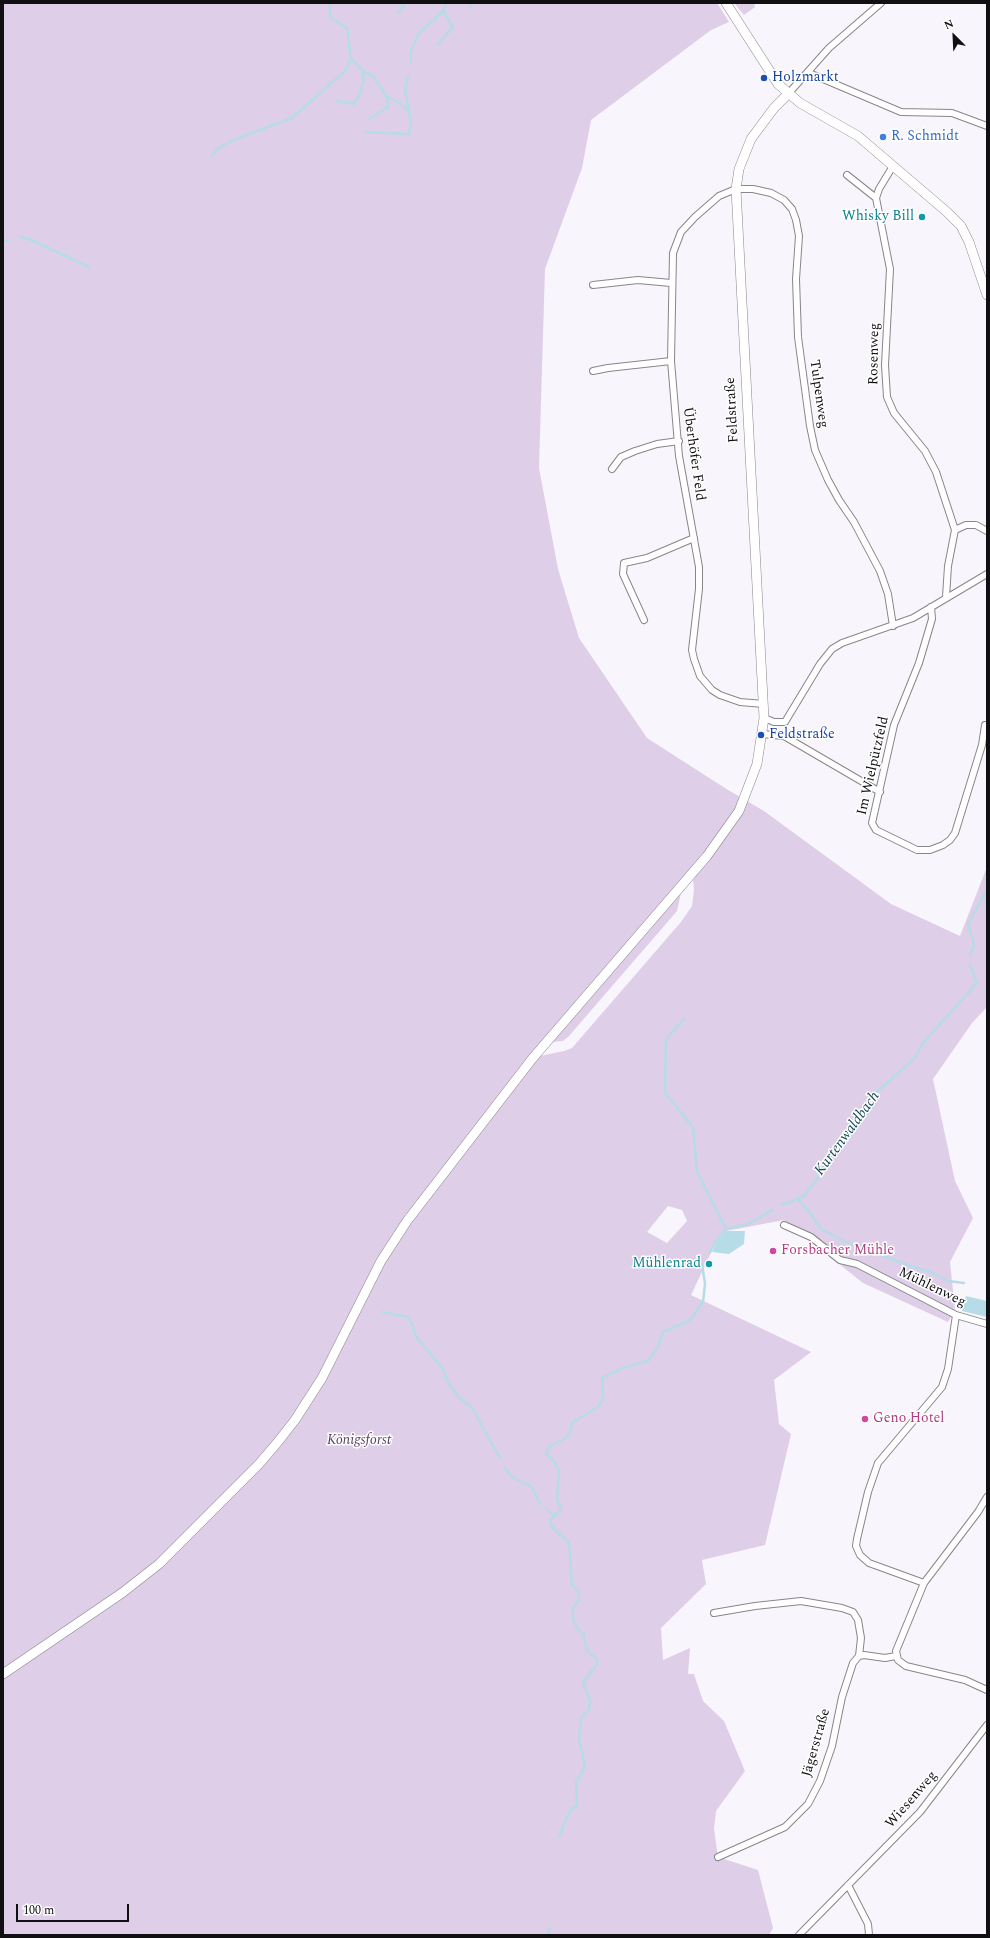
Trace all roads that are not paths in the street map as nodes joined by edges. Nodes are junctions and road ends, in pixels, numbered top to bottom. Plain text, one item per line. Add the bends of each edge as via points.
1 (726, 3) edge
2 (881, 3) edge
3 (809, 73) junction
4 (788, 94) junction
5 (987, 126) edge
6 (893, 166) junction
7 (847, 175) dead end
8 (736, 189) junction
9 (876, 198) junction
10 (671, 283) junction
11 (593, 286) dead end
12 (987, 295) edge
13 (671, 361) junction
14 (593, 371) dead end
15 (679, 441) junction
16 (612, 469) dead end
17 (955, 530) junction
18 (987, 531) edge
19 (694, 538) junction
20 (987, 574) edge
21 (946, 598) junction
22 (931, 607) junction
23 (644, 620) dead end
24 (893, 626) junction
25 (764, 704) junction
26 (764, 718) junction
27 (785, 722) junction
28 (985, 725) dead end
29 (762, 734) junction
30 (784, 736) junction
31 (880, 792) junction
32 (784, 1225) dead end
33 (956, 1315) junction
34 (987, 1324) edge
35 (987, 1497) edge
36 (924, 1583) junction
37 (714, 1613) dead end
38 (859, 1656) junction
39 (896, 1656) junction
40 (3, 1674) edge
41 (987, 1690) edge
42 (987, 1725) edge
43 (718, 1857) dead end
44 (848, 1885) junction
45 (799, 1935) edge
46 (869, 1935) edge

1 - 4 main road via 771,75
2 - 3 street via 829,48
3 - 4 street
3 - 5 street via 901,112 952,113
4 - 6 main road via 858,136
4 - 8 main road, Feldstraße via 751,138 738,169
6 - 9 street
6 - 12 main road via 961,226
7 - 9 street
8 - 10 street, Überhöfer Feld via 719,196 681,232 673,253
8 - 24 street, Tulpenweg via 772,193 784,200 792,209 796,220 799,236 796,279 801,368 815,450 828,480 880,571 888,594
8 - 25 main road, Feldstraße
9 - 17 street, Rosenweg via 890,269 885,365 887,398 894,413 925,451 936,472
10 - 11 street via 638,280
10 - 13 street, Überhöfer Feld
13 - 14 street
13 - 15 street, Überhöfer Feld
15 - 16 street via 635,451 621,457
15 - 19 street, Überhöfer Feld via 679,456
17 - 18 street via 966,525 976,525
17 - 21 street, Rosenweg via 948,566
19 - 23 street via 647,558 624,563 623,574
19 - 25 street, Überhöfer Feld via 699,567 699,589 692,650 697,668 705,683 720,695 740,702
20 - 21 street
21 - 22 street
22 - 24 street
22 - 31 street, Im Wielpützfeld via 932,619 912,684 894,725
24 - 27 street via 842,643 829,652
25 - 26 main road, Feldstraße
26 - 27 street
26 - 29 main road, Feldstraße
27 - 30 street
28 - 31 street, Im Wielpützfeld via 982,745 955,833 943,845 930,850 917,850 876,830 872,823
29 - 30 street
29 - 40 main road, Feldstraße via 757,764 738,811 718,843 532,1059 399,1233 381,1261 322,1378 277,1443 159,1564 122,1593
30 - 31 street
32 - 33 street, Mühlenweg via 811,1237 840,1260 862,1267
33 - 34 street, Mühlenweg
33 - 36 street via 948,1369 942,1387 878,1463 868,1492 856,1546 860,1555 869,1563
35 - 36 street
36 - 39 street via 897,1646
37 - 38 street, Jägerstraße via 801,1601 849,1610 856,1616 859,1624
38 - 39 street
38 - 43 street, Jägerstraße via 853,1662 844,1690 832,1746 820,1781 808,1804 785,1827
39 - 41 street via 900,1663 906,1666 965,1680
42 - 44 street, Wiesenweg via 920,1812
44 - 45 street, Wiesenweg
44 - 46 street via 868,1924

